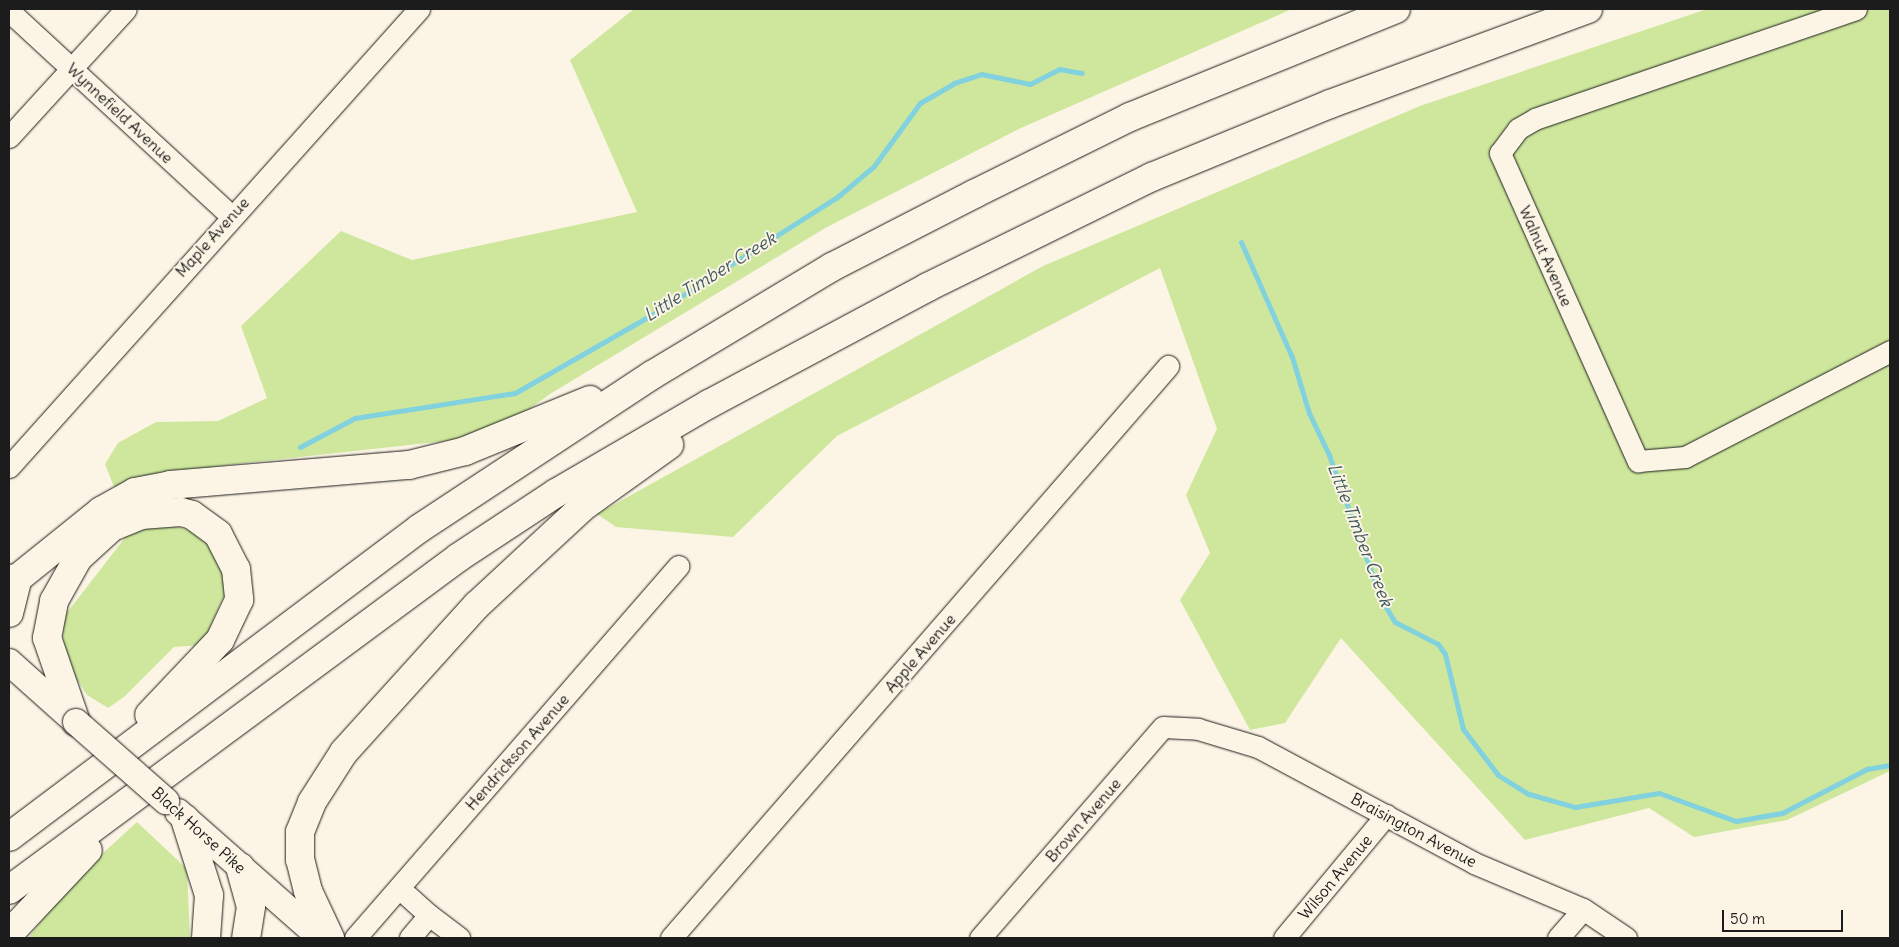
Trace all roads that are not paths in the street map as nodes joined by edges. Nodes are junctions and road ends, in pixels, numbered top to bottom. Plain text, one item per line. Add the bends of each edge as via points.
1 (126, 9) edge
2 (419, 9) edge
3 (1396, 9) edge
4 (1588, 9) edge
5 (1856, 9) edge
6 (9, 11) edge
7 (72, 66) junction
8 (9, 137) edge
9 (231, 216) junction
10 (1890, 352) edge
11 (1168, 366) dead end
12 (652, 375) junction
13 (709, 404) junction
14 (9, 467) edge
15 (678, 566) dead end
16 (13, 579) edge
17 (9, 613) edge
18 (9, 662) edge
19 (238, 720) junction
20 (76, 722) junction
21 (1198, 729) joint
22 (61, 798) junction
23 (176, 810) junction
24 (1386, 815) junction
25 (9, 837) edge
26 (240, 868) junction
27 (399, 888) junction
28 (9, 890) edge
29 (1583, 909) junction
30 (429, 915) junction
31 (9, 934) edge
32 (206, 938) edge
33 (246, 938) edge
34 (322, 938) edge
35 (330, 938) edge
36 (355, 938) edge
37 (410, 938) edge
38 (459, 938) edge
39 (671, 938) edge
40 (980, 938) edge
41 (1284, 938) edge
42 (1558, 938) edge
43 (1626, 938) edge

1 - 7 street
2 - 9 street, Maple Avenue
3 - 12 highway via 1139,114 974,194 832,267
4 - 13 highway via 1330,104 1152,177 928,287
5 - 10 street, Walnut Avenue via 1535,119 1518,129 1500,153 1638,461 1685,457
6 - 7 street, Wynnefield Avenue
7 - 8 street
7 - 9 street, Wynnefield Avenue
9 - 14 street, Maple Avenue
11 - 39 street, Apple Avenue
12 - 16 highway via 465,451 409,465 170,484 135,492 102,511
12 - 22 highway via 420,528
13 - 19 highway via 556,493 459,556
13 - 35 highway via 668,446 584,506 477,605 344,752 312,802 300,832 300,860 308,891
15 - 27 street, Hendrickson Avenue
16 - 17 highway
18 - 20 main road, Black Horse Pike
19 - 28 highway
19 - 31 highway via 70,865
20 - 22 highway via 47,638 54,600 78,558 112,527 141,515 181,512 207,524 236,569 236,613 220,640 156,708
20 - 23 main road, Black Horse Pike, bridge
21 - 24 street, Braisington Avenue via 1258,747
21 - 40 street, Brown Avenue via 1163,727
22 - 25 highway
23 - 26 main road, Black Horse Pike
23 - 32 highway via 209,895
24 - 29 street, Braisington Avenue via 1474,863
24 - 41 street, Wilson Avenue
26 - 33 highway via 251,907
26 - 34 main road, Black Horse Pike
27 - 30 street
27 - 36 street, Hendrickson Avenue
29 - 42 street
29 - 43 street, Braisington Avenue
30 - 37 street
30 - 38 street

